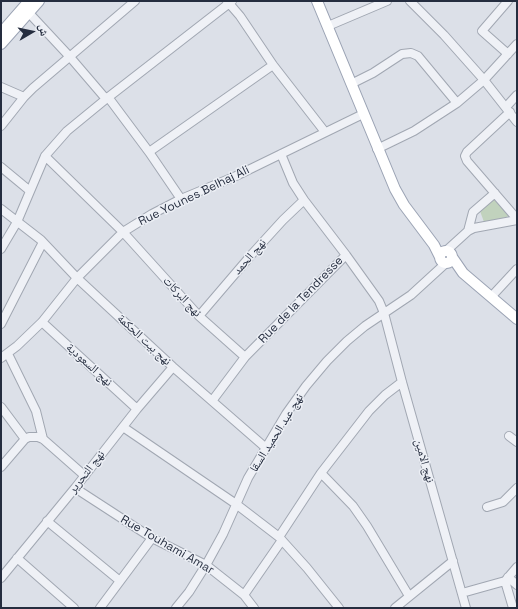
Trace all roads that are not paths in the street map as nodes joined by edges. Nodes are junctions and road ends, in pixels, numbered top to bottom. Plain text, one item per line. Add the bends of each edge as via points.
1 (29, 1) edge
2 (40, 1) edge
3 (135, 1) edge
4 (317, 1) edge
5 (387, 1) edge
6 (410, 1) edge
7 (508, 1) edge
8 (230, 2) edge
9 (29, 13) junction
10 (328, 26) junction
11 (1, 33) edge
12 (1, 44) edge
13 (517, 44) edge
14 (508, 54) junction
15 (70, 57) junction
16 (273, 65) junction
17 (484, 80) junction
18 (351, 84) junction
19 (1, 87) edge
20 (517, 95) edge
21 (24, 97) junction
22 (107, 98) junction
23 (457, 102) junction
24 (508, 110) junction
25 (363, 114) junction
26 (517, 122) edge
27 (1, 126) edge
28 (325, 132) junction
29 (377, 149) junction
30 (149, 152) junction
31 (281, 154) junction
32 (45, 156) junction
33 (1, 167) edge
34 (30, 190) junction
35 (495, 193) junction
36 (181, 199) junction
37 (304, 200) junction
38 (1, 209) edge
39 (517, 219) edge
40 (17, 222) junction
41 (468, 231) junction
42 (123, 232) junction
43 (42, 242) junction
44 (1, 249) edge
45 (346, 255) junction
46 (446, 257) junction
47 (517, 269) edge
48 (77, 278) junction
49 (491, 297) junction
50 (384, 313) junction
51 (199, 316) junction
52 (517, 319) edge
53 (42, 322) junction
54 (1, 324) edge
55 (4, 356) edge
56 (245, 357) junction
57 (173, 367) junction
58 (402, 382) junction
59 (212, 401) junction
60 (1, 407) edge
61 (137, 408) junction
62 (123, 426) junction
63 (509, 436) dead end
64 (25, 439) junction
65 (43, 439) junction
66 (517, 442) edge
67 (266, 448) junction
68 (1, 467) edge
69 (321, 473) junction
70 (85, 476) junction
71 (75, 488) junction
72 (517, 488) edge
73 (236, 504) junction
74 (487, 507) dead end
75 (47, 521) junction
76 (152, 538) junction
77 (280, 538) junction
78 (17, 558) junction
79 (453, 561) junction
80 (206, 565) junction
81 (517, 567) edge
82 (1, 578) edge
83 (507, 579) junction
84 (120, 581) junction
85 (517, 585) edge
86 (462, 593) junction
87 (244, 595) junction
88 (409, 596) junction
89 (74, 608) edge
90 (100, 608) edge
91 (176, 608) edge
92 (254, 608) edge
93 (339, 608) edge
94 (395, 608) edge
95 (466, 608) edge
96 (513, 608) edge

1 - 11 main road
2 - 9 main road
3 - 15 street
4 - 10 main road
5 - 10 street
6 - 17 street
7 - 14 street via 482,31
8 - 16 street
8 - 22 street
9 - 12 main road
9 - 15 street
10 - 18 main road
13 - 14 street
14 - 17 street
15 - 21 street
15 - 22 street
16 - 28 street
16 - 30 street
17 - 23 street
17 - 24 street
18 - 23 street via 402,54 411,52 418,56
18 - 25 main road
19 - 21 street
20 - 24 street
21 - 27 street
22 - 30 street
22 - 32 street via 67,131
23 - 29 street via 414,131
24 - 26 street
24 - 35 street via 465,156
25 - 28 street, Rue Younes Belhaj Ali
25 - 29 main road
28 - 31 street, Rue Younes Belhaj Ali
29 - 46 main road via 404,205
30 - 36 street
31 - 36 street, Rue Younes Belhaj Ali
31 - 37 street, Rue de la Tendresse via 293,183
32 - 34 street
32 - 42 street, نهج البركات
33 - 34 street
34 - 40 street
35 - 39 street
35 - 41 street via 473,212
36 - 42 street, Rue Younes Belhaj Ali
37 - 45 street, Rue de la Tendresse
37 - 51 street, نهج الحمد via 262,243
38 - 40 street, نهج بيت الحكمة
39 - 41 street, نهج عبد الحميد السقا
40 - 43 street, نهج بيت الحكمة
40 - 44 street
41 - 46 street, نهج عبد الحميد السقا
42 - 48 street, Rue Younes Belhaj Ali
42 - 51 street, نهج البركات
43 - 48 street, نهج بيت الحكمة
43 - 54 street
45 - 50 street, نهج الامين via 379,301
45 - 56 street, Rue de la Tendresse
46 - 49 main road
46 - 50 street, نهج عبد الحميد السقا via 434,273 411,295
47 - 49 street
48 - 53 street, Rue Younes Belhaj Ali
48 - 57 street, نهج بيت الحكمة
49 - 52 main road
50 - 58 street, نهج الامين
50 - 67 street, نهج عبد الحميد السقا via 365,326 327,361 286,414
51 - 56 street, نهج البركات
53 - 55 street, Rue Younes Belhaj Ali
53 - 61 street, نهج السعودية
55 - 65 street via 36,411
56 - 59 street, Rue de la Tendresse
57 - 59 street, نهج بيت الحكمة
57 - 61 street, نهج التحرير
58 - 69 street via 369,411
58 - 79 street, نهج الامين
59 - 67 street, نهج بيت الحكمة
60 - 64 street
61 - 62 street, نهج التحرير
62 - 70 street, نهج التحرير
62 - 73 street
63 - 66 street
64 - 65 street via 33,436
64 - 68 street
65 - 70 street
67 - 73 street, نهج عبد الحميد السقا
69 - 77 street
69 - 88 street via 353,506
70 - 71 street, نهج التحرير
71 - 75 street, نهج التحرير
71 - 76 street, Rue Touhami Amar
72 - 74 street via 503,502
73 - 77 street
73 - 80 street, نهج عبد الحميد السقا
75 - 78 street, نهج التحرير
75 - 84 street
76 - 80 street, Rue Touhami Amar
76 - 84 street
77 - 87 street
77 - 93 street
78 - 82 street, نهج التحرير
78 - 89 street
79 - 86 street, نهج الامين
79 - 88 street
80 - 87 street, Rue Touhami Amar
80 - 91 street, نهج عبد الحميد السقا
81 - 83 street
83 - 85 street
83 - 86 street
83 - 96 street
84 - 90 street
86 - 95 street, نهج الامين
87 - 92 street, Rue Touhami Amar
88 - 94 street

